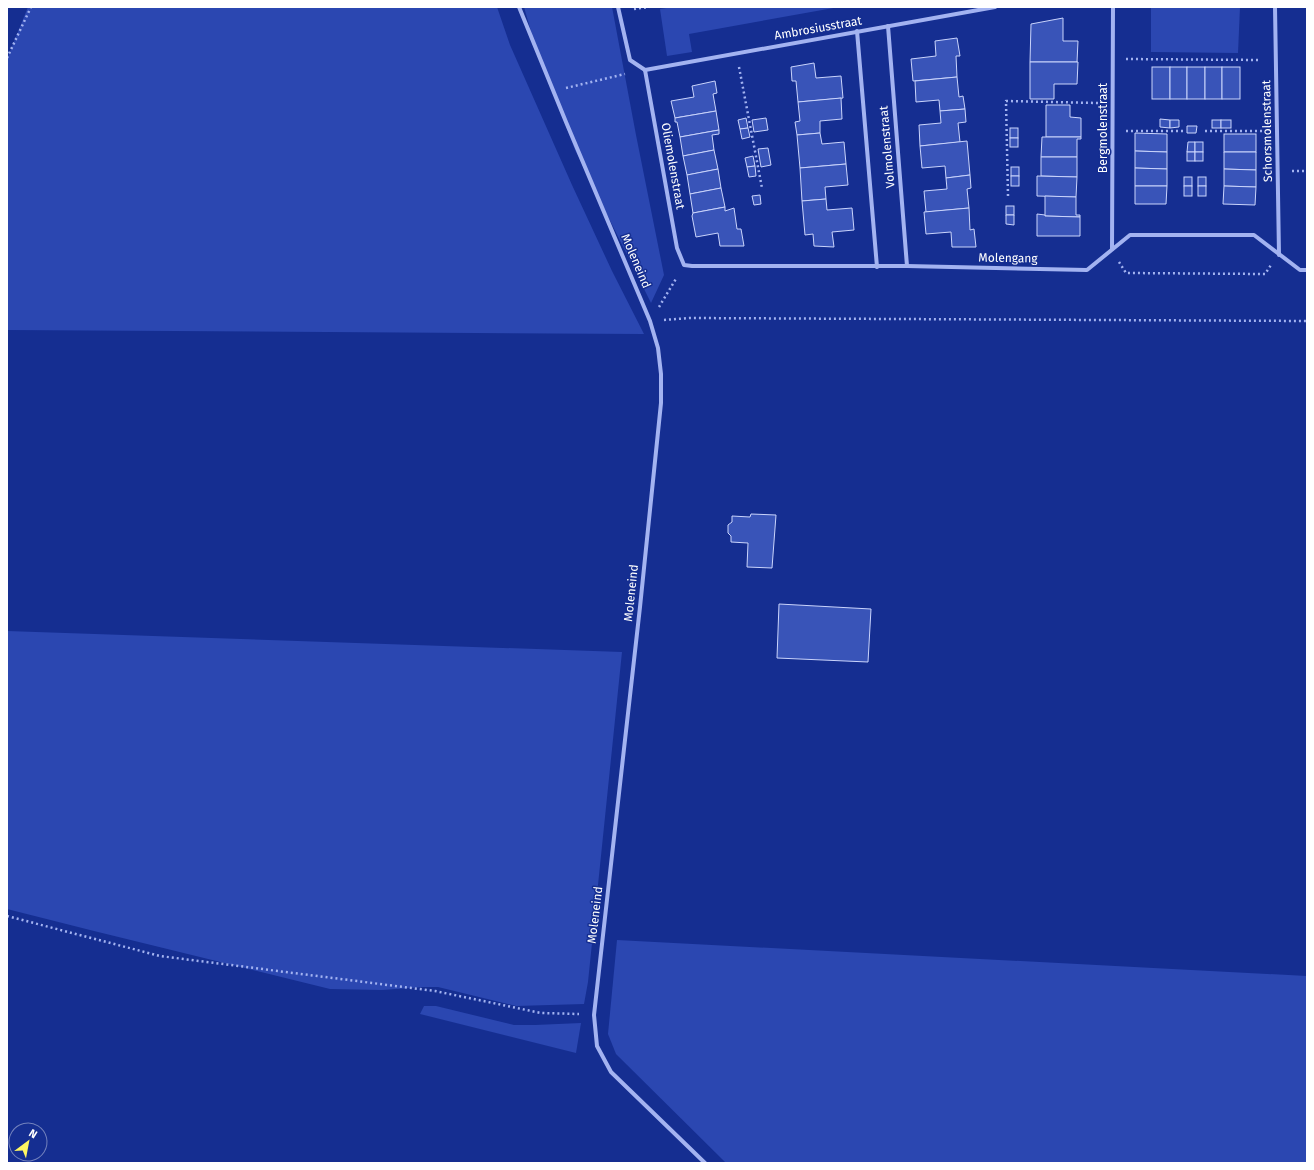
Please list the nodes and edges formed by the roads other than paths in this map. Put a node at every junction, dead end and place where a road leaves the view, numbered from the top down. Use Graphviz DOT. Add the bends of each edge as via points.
graph roads {
  1 [pos="519,7"];
  2 [pos="618,7"];
  3 [pos="994,7"];
  4 [pos="1113,7"];
  5 [pos="1275,7"];
  6 [pos="888,26"];
  7 [pos="857,31"];
  8 [pos="645,70"];
  9 [pos="1112,249"];
  10 [pos="1279,255"];
  11 [pos="684,265"];
  12 [pos="907,266"];
  13 [pos="877,267"];
  14 [pos="1307,270"];
  15 [pos="706,1163"];
  1 -- 15 [label="street, Moleneind" via="650,321 658,348 661,374 661,403 640,607 594,1015 597,1046 611,1072"];
  2 -- 8 [label="street" via="630,60"];
  3 -- 6 [label="street, Ambrosiusstraat"];
  4 -- 9 [label="street, Bergmolenstraat"];
  5 -- 10 [label="street, Schorsmolenstraat"];
  6 -- 7 [label="street, Ambrosiusstraat"];
  6 -- 12 [label="street, Volmolenstraat"];
  7 -- 8 [label="street, Ambrosiusstraat"];
  7 -- 13 [label="street, Volmolenstraat"];
  8 -- 11 [label="street, Oliemolenstraat" via="677,248"];
  9 -- 10 [label="street, Molengang" via="1130,235 1254,236"];
  9 -- 12 [label="street, Molengang" via="1087,270"];
  10 -- 14 [label="street, Molengang" via="1300,270"];
  11 -- 13 [label="street, Molengang"];
  12 -- 13 [label="street, Molengang"];
}
